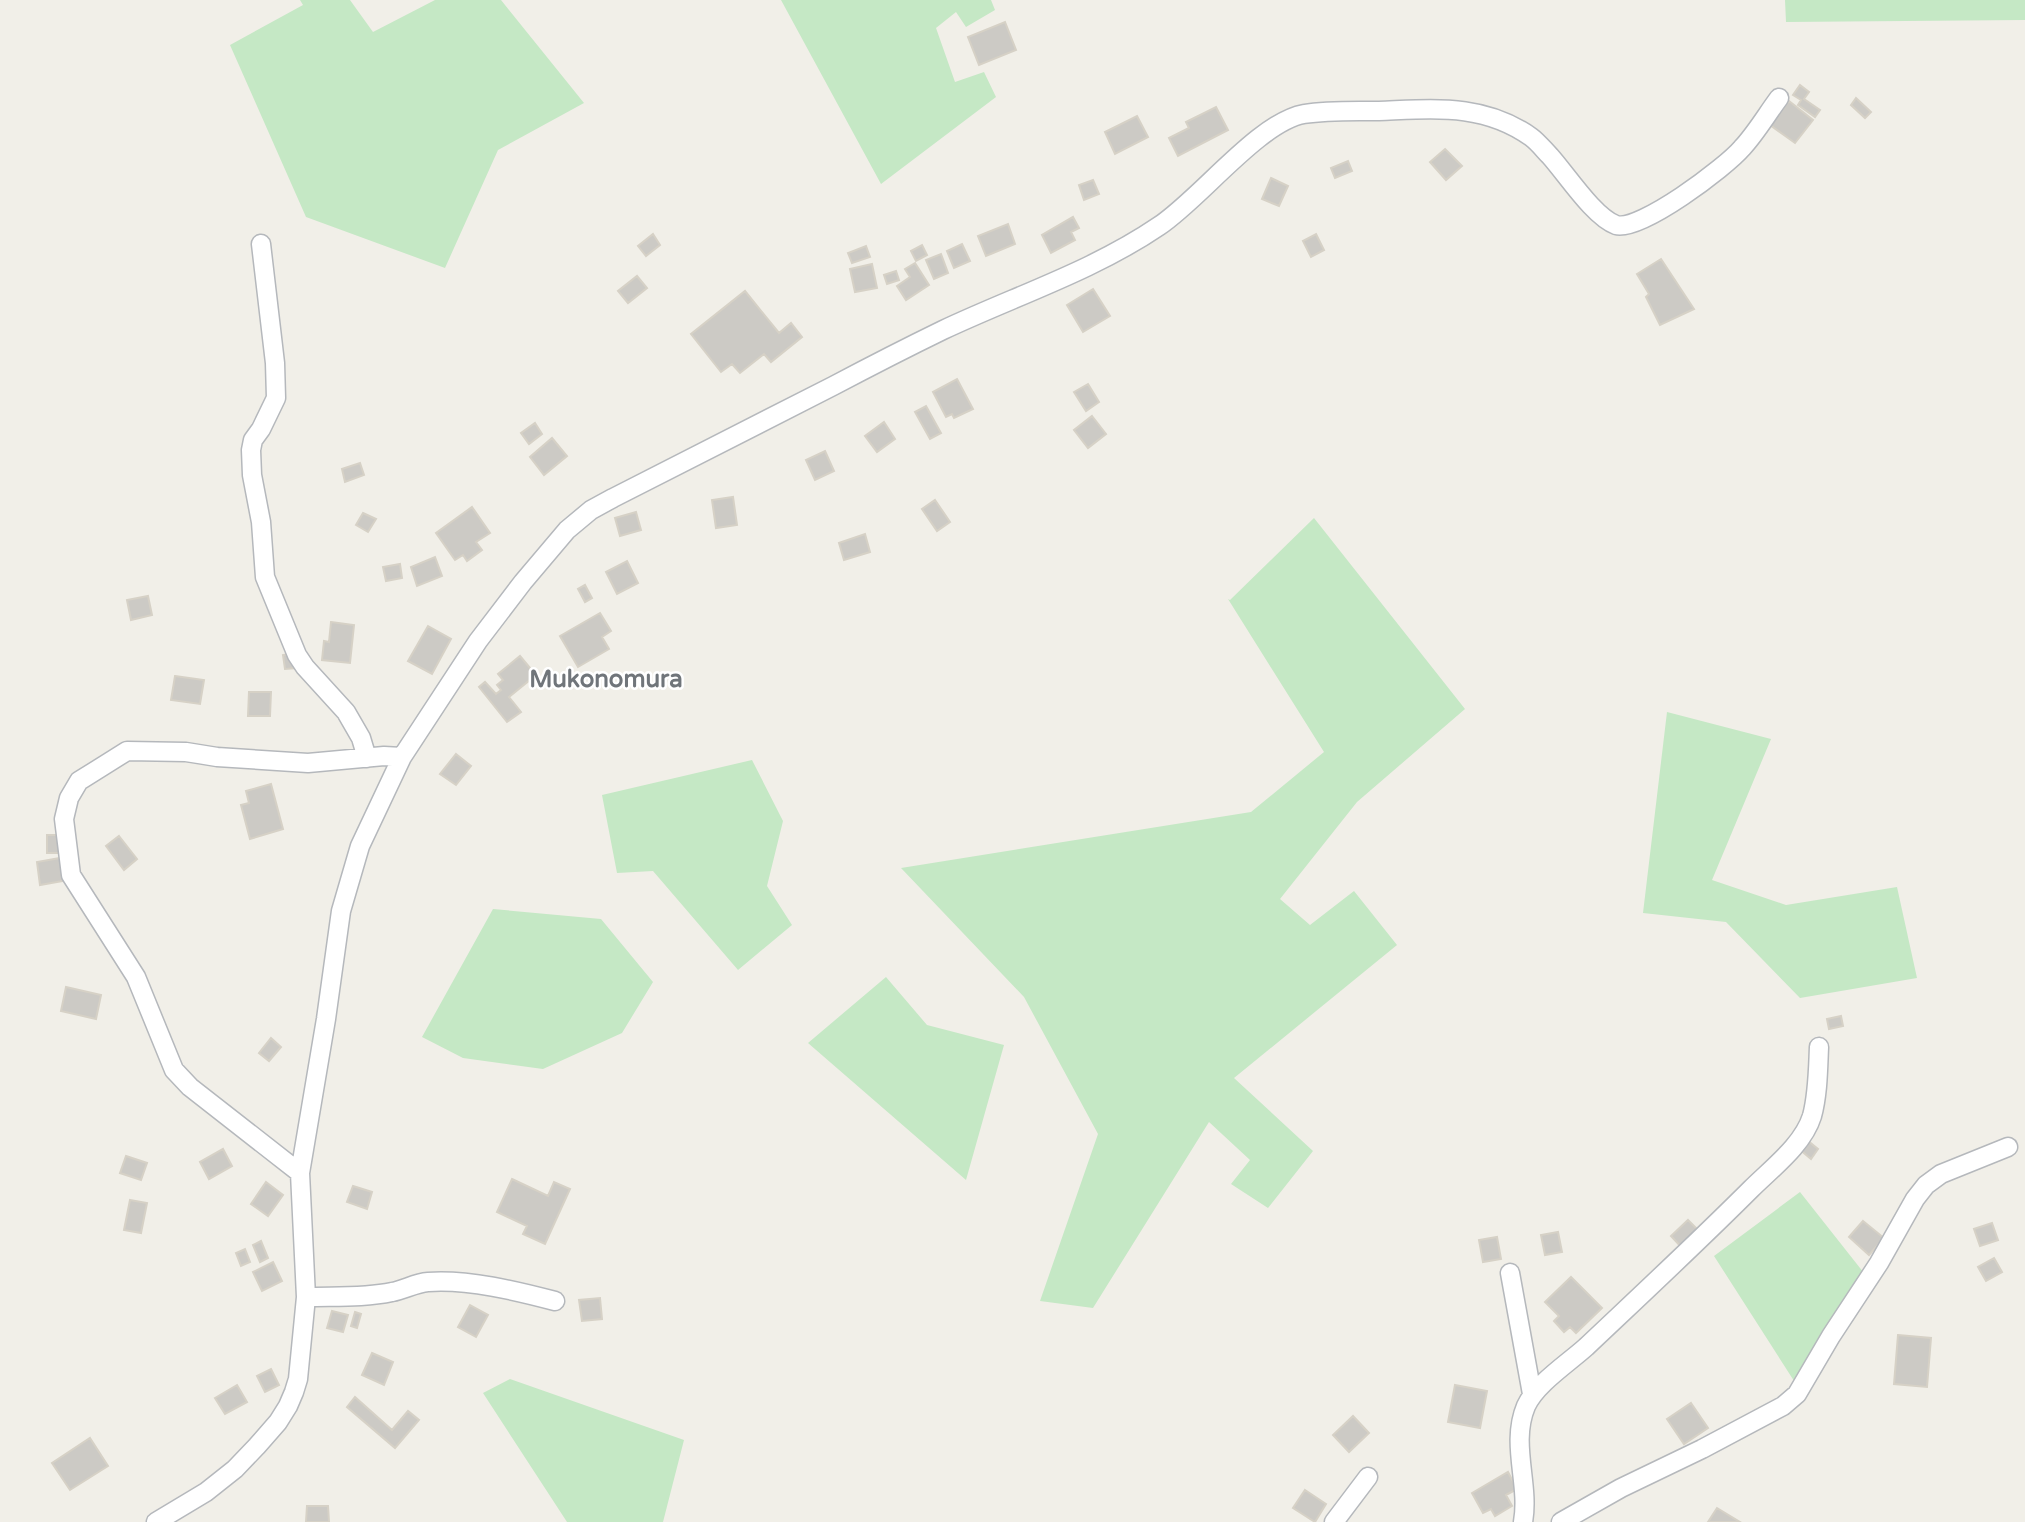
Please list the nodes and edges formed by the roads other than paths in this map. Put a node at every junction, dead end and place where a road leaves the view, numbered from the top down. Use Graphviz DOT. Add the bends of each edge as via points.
graph roads {
  1 [pos="1779,98"];
  2 [pos="261,244"];
  3 [pos="402,757"];
  4 [pos="367,758"];
  5 [pos="1819,1047"];
  6 [pos="2008,1147"];
  7 [pos="300,1173"];
  8 [pos="1510,1273"];
  9 [pos="306,1297"];
  10 [pos="555,1301"];
  11 [pos="1532,1394"];
  12 [pos="1368,1476"];
  13 [pos="156,1522"];
  14 [pos="1334,1522"];
  15 [pos="1523,1522"];
  16 [pos="1561,1522"];
  1 -- 3 [label="street" via="1724,166 1628,226 1598,214 1533,138 1505,122 1448,108 1329,112 1287,119 1177,212 1131,243 942,331 591,510 567,530 501,610"];
  2 -- 4 [label="street" via="276,398 251,450 265,578 297,655 346,712"];
  3 -- 4 [label="street"];
  3 -- 7 [label="street" via="360,846 341,911"];
  4 -- 7 [label="street" via="308,763 127,751 79,781 64,819 71,875 136,977 174,1070"];
  5 -- 11 [label="street" via="1812,1116 1796,1143 1708,1232"];
  6 -- 16 [label="street" via="1941,1174 1926,1185 1797,1394 1783,1406"];
  7 -- 9 [label="street"];
  8 -- 11 [label="street"];
  9 -- 10 [label="street" via="379,1294 426,1282 457,1282"];
  9 -- 13 [label="street" via="298,1379 288,1406 235,1469"];
  11 -- 15 [label="street" via="1520,1428 1527,1504"];
  12 -- 14 [label="street"];
}
